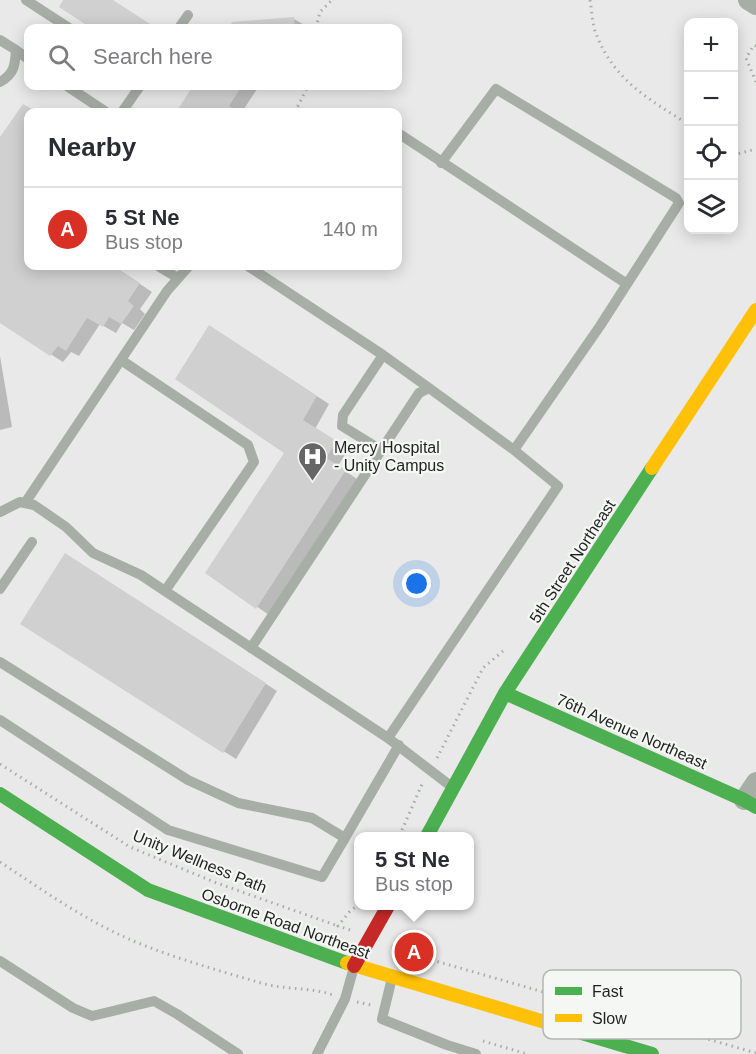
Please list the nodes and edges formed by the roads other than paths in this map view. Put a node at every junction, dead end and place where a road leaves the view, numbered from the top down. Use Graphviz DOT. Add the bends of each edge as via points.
graph roads {
  1 [pos="26,0"];
  2 [pos="748,0"];
  3 [pos="756,5"];
  4 [pos="188,15"];
  5 [pos="63,24"];
  6 [pos="182,24"];
  7 [pos="0,40"];
  8 [pos="16,50"];
  9 [pos="24,56"];
  10 [pos="0,82"];
  11 [pos="73,90"];
  12 [pos="137,90"];
  13 [pos="100,108"];
  14 [pos="125,108"];
  15 [pos="402,136"];
  16 [pos="441,162"];
  17 [pos="165,270"];
  18 [pos="185,270"];
  19 [pos="254,270"];
  20 [pos="178,278"];
  21 [pos="627,284"];
  22 [pos="756,310"];
  23 [pos="383,355"];
  24 [pos="121,360"];
  25 [pos="429,388"];
  26 [pos="381,450"];
  27 [pos="514,450"];
  28 [pos="25,503"];
  29 [pos="0,512"];
  30 [pos="32,542"];
  31 [pos="0,589"];
  32 [pos="165,591"];
  33 [pos="251,648"];
  34 [pos="0,662"];
  35 [pos="505,693"];
  36 [pos="0,720"];
  37 [pos="388,738"];
  38 [pos="399,746"];
  39 [pos="756,782"];
  40 [pos="454,789"];
  41 [pos="0,794"];
  42 [pos="750,803"];
  43 [pos="430,832"];
  44 [pos="345,838"];
  45 [pos="386,910"];
  46 [pos="0,961"];
  47 [pos="354,966"];
  48 [pos="393,977"];
  49 [pos="543,1022"];
  50 [pos="602,1039"];
  51 [pos="238,1054"];
  52 [pos="317,1054"];
  53 [pos="476,1054"];
  54 [pos="652,1054"];
  1 -- 5 [label="lane"];
  2 -- 3 [label="street"];
  4 -- 6 [label="lane"];
  7 -- 8 [label="lane"];
  8 -- 9 [label="lane"];
  8 -- 10 [label="lane" via="9,77"];
  11 -- 13 [label="lane"];
  12 -- 14 [label="lane"];
  15 -- 16 [label="lane"];
  16 -- 21 [label="lane"];
  16 -- 21 [label="lane" via="496,89 676,198 679,203"];
  17 -- 20 [label="lane"];
  18 -- 20 [label="lane"];
  19 -- 23 [label="lane"];
  20 -- 24 [label="lane"];
  21 -- 27 [label="lane"];
  22 -- 35 [label="street, 5th Street Northeast"];
  23 -- 25 [label="lane"];
  23 -- 26 [label="lane" via="343,414 342,426"];
  24 -- 28 [label="lane"];
  24 -- 32 [label="lane" via="248,445 254,462"];
  25 -- 26 [label="lane" via="419,393"];
  25 -- 27 [label="lane"];
  26 -- 33 [label="lane"];
  27 -- 37 [label="lane" via="558,486"];
  28 -- 29 [label="lane"];
  28 -- 32 [label="lane" via="66,527 93,553"];
  30 -- 31 [label="lane"];
  32 -- 33 [label="lane"];
  33 -- 37 [label="lane"];
  34 -- 44 [label="lane" via="188,780 238,803 312,818"];
  35 -- 40 [label="street, 5th Street Northeast"];
  35 -- 42 [label="street, 76th Avenue Northeast"];
  36 -- 44 [label="lane" via="168,830 322,877"];
  37 -- 38 [label="lane"];
  38 -- 40 [label="lane"];
  38 -- 44 [label="lane"];
  39 -- 42 [label="street"];
  40 -- 43 [label="street, 5th Street Northeast"];
  41 -- 47 [label="street, Osborne Road Northeast" via="148,890"];
  45 -- 47 [label="street"];
  46 -- 51 [label="lane" via="92,1017 154,1001"];
  47 -- 48 [label="street, Osborne Road Northeast"];
  47 -- 52 [label="lane" via="345,999"];
  48 -- 49 [label="street, Osborne Road Northeast"];
  48 -- 53 [label="lane" via="382,1019"];
  50 -- 54 [label="street, Osborne Road Northeast"];
}
